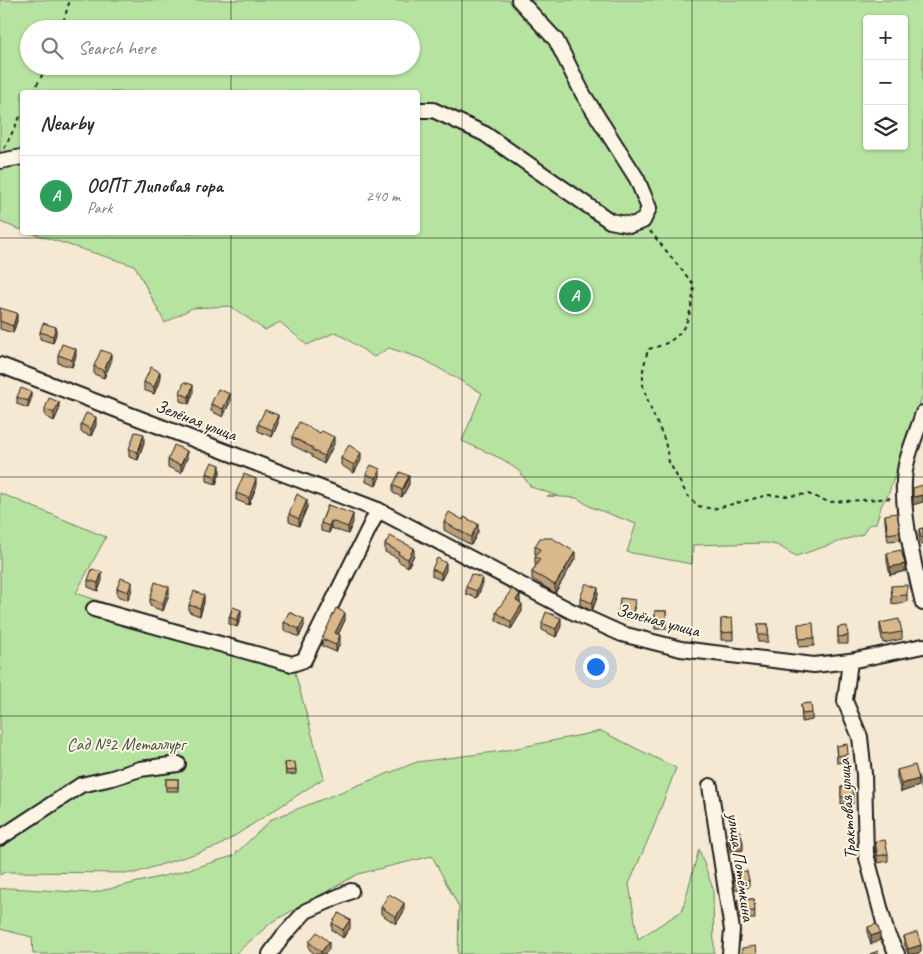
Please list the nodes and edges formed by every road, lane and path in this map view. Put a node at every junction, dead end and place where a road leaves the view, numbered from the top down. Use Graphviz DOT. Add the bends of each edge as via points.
graph roads {
  1 [pos="70,0"];
  2 [pos="519,0"];
  3 [pos="64,20"];
  4 [pos="42,75"];
  5 [pos="35,90"];
  6 [pos="420,110"];
  7 [pos="20,117"];
  8 [pos="0,156"];
  9 [pos="20,157"];
  10 [pos="0,161"];
  11 [pos="643,221"];
  12 [pos="0,365"];
  13 [pos="923,413"];
  14 [pos="904,498"];
  15 [pos="378,510"];
  16 [pos="923,603"];
  17 [pos="94,609"];
  18 [pos="923,646"];
  19 [pos="850,660"];
  20 [pos="178,764"];
  21 [pos="710,786"];
  22 [pos="0,838"];
  23 [pos="351,891"];
  24 [pos="270,954"];
  25 [pos="730,954"];
  26 [pos="897,954"];
  1 -- 3 [label="path"];
  2 -- 11 [label="street" via="556,40 584,94 638,179 649,208"];
  4 -- 5 [label="path"];
  6 -- 11 [label="street" via="432,110 485,134 610,221 631,225"];
  7 -- 8 [label="path"];
  9 -- 10 [label="street"];
  11 -- 14 [label="path" via="694,285 692,309 684,324 675,339 648,349 643,370 643,386 665,441 669,462 687,495 698,506 713,510 768,495 808,494 829,502"];
  12 -- 15 [label="street, Зелёная улица"];
  13 -- 14 [label="street" via="906,466"];
  14 -- 16 [label="street"];
  15 -- 17 [label="street" via="304,660 292,664"];
  15 -- 19 [label="street, Зелёная улица" via="571,611 622,634 681,649 814,665"];
  18 -- 19 [label="street, Зелёная улица"];
  19 -- 26 [label="street, Трактовая улица" via="845,701 860,736 866,854 887,934"];
  20 -- 22 [label="street" via="140,769 81,785"];
  21 -- 25 [label="street, улица Потёмкина" via="732,930"];
  23 -- 24 [label="street" via="306,911"];
}
